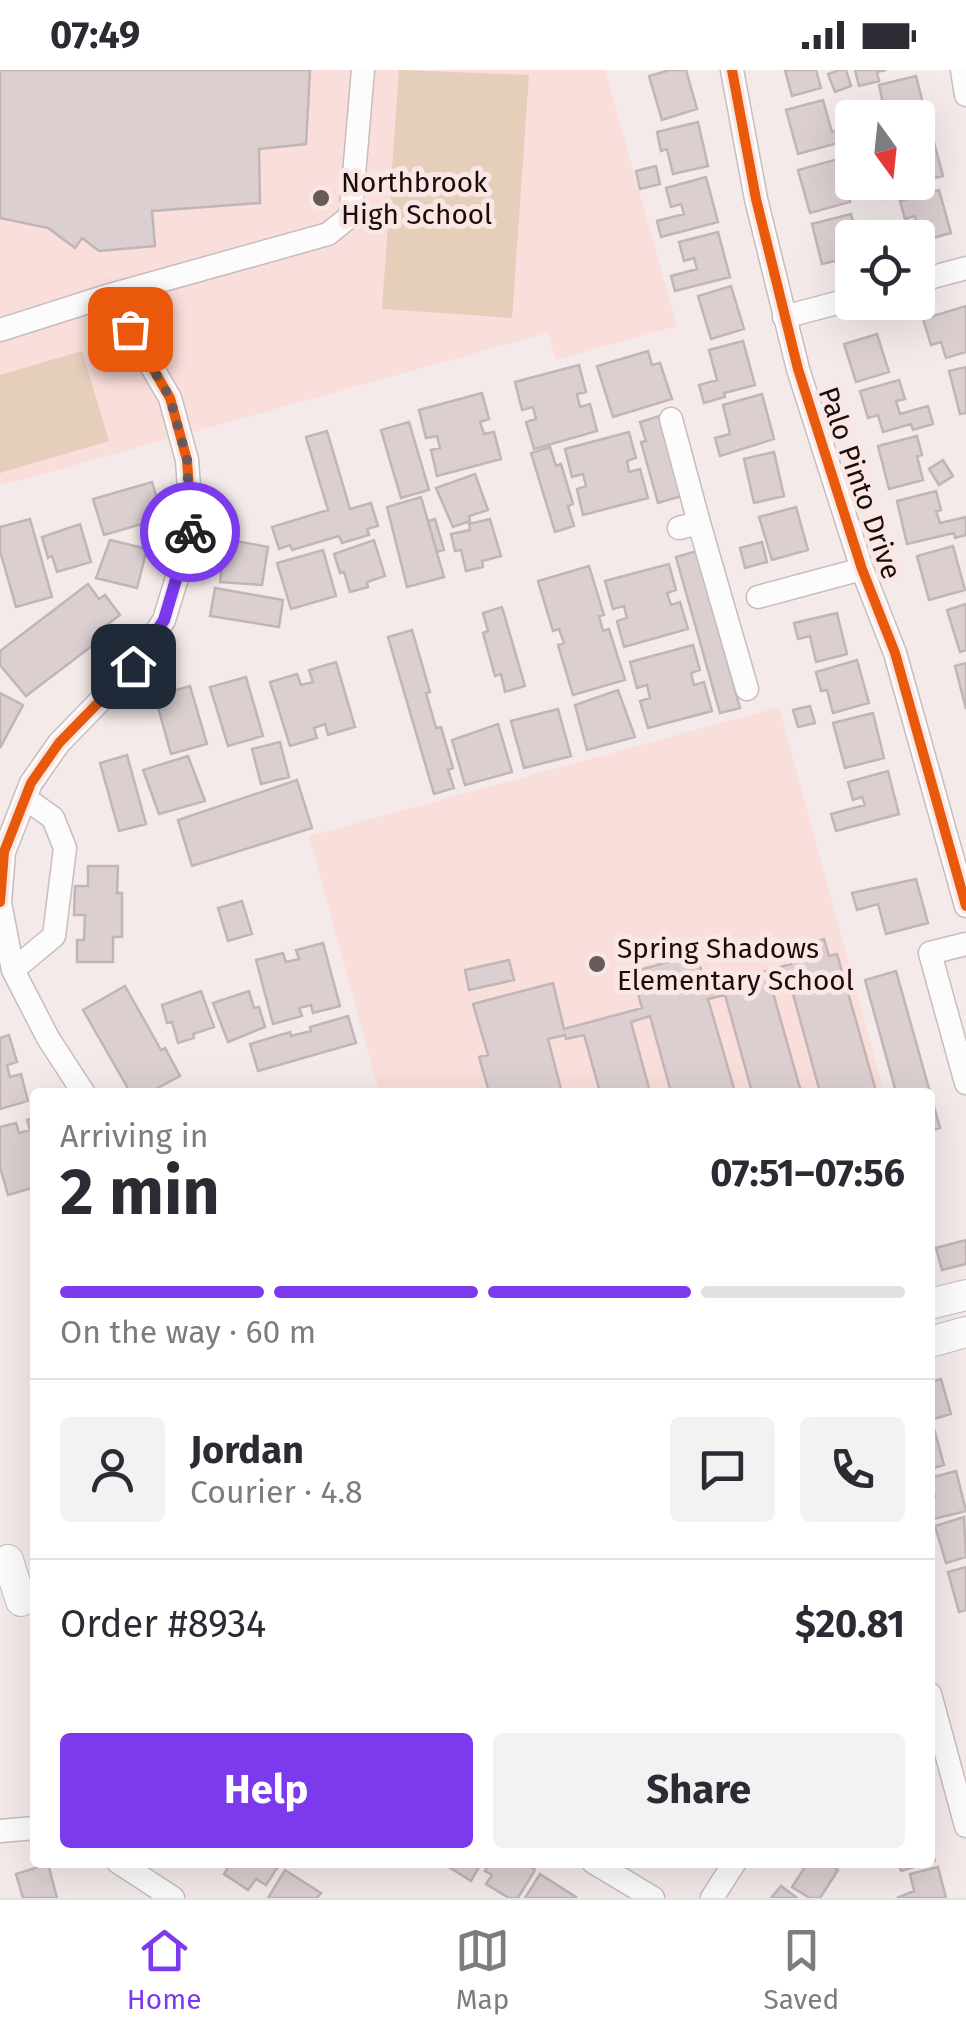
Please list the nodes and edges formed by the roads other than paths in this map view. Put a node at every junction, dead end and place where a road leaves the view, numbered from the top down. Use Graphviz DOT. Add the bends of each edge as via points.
graph roads {
  1 [pos="364,70"];
  2 [pos="732,70"];
  3 [pos="962,70"];
  4 [pos="966,95"];
  5 [pos="966,268"];
  6 [pos="935,276"];
  7 [pos="110,294"];
  8 [pos="835,304"];
  9 [pos="784,317"];
  10 [pos="0,330"];
  11 [pos="671,419"];
  12 [pos="862,569"];
  13 [pos="758,598"];
  14 [pos="747,689"];
  15 [pos="25,798"];
  16 [pos="0,902"];
  17 [pos="966,906"];
  18 [pos="966,944"];
  19 [pos="13,970"];
  20 [pos="966,1083"];
  21 [pos="80,1088"];
  22 [pos="966,1294"];
  23 [pos="935,1303"];
  24 [pos="966,1332"];
  25 [pos="935,1341"];
  26 [pos="14,1558"];
  27 [pos="19,1601"];
  28 [pos="935,1712"];
  29 [pos="966,1826"];
  30 [pos="30,1828"];
  31 [pos="0,1831"];
  32 [pos="127,1868"];
  33 [pos="604,1868"];
  34 [pos="730,1868"];
  35 [pos="173,1898"];
  36 [pos="652,1898"];
  37 [pos="712,1898"];
  1 -- 7 [label="street" via="348,218 328,234"];
  2 -- 9 [label="street, Palo Pinto Drive"];
  3 -- 4 [label="street"];
  5 -- 6 [label="street"];
  7 -- 10 [label="street"];
  7 -- 15 [label="street" via="170,398 187,460 192,529 164,620 133,666 60,742"];
  8 -- 9 [label="street"];
  9 -- 12 [label="street, Palo Pinto Drive"];
  11 -- 14 [label="street" via="689,525"];
  12 -- 13 [label="street"];
  12 -- 17 [label="street, Palo Pinto Drive" via="895,652"];
  15 -- 16 [label="street" via="4,852"];
  15 -- 19 [label="street" via="52,818 65,848 54,936"];
  16 -- 19 [label="street"];
  18 -- 20 [label="street" via="930,952"];
  19 -- 21 [label="street"];
  22 -- 23 [label="main road"];
  24 -- 25 [label="main road"];
  26 -- 27 [label="main road"];
  28 -- 29 [label="street"];
  30 -- 31 [label="street"];
  32 -- 35 [label="street"];
  33 -- 36 [label="street"];
  34 -- 37 [label="street"];
}
